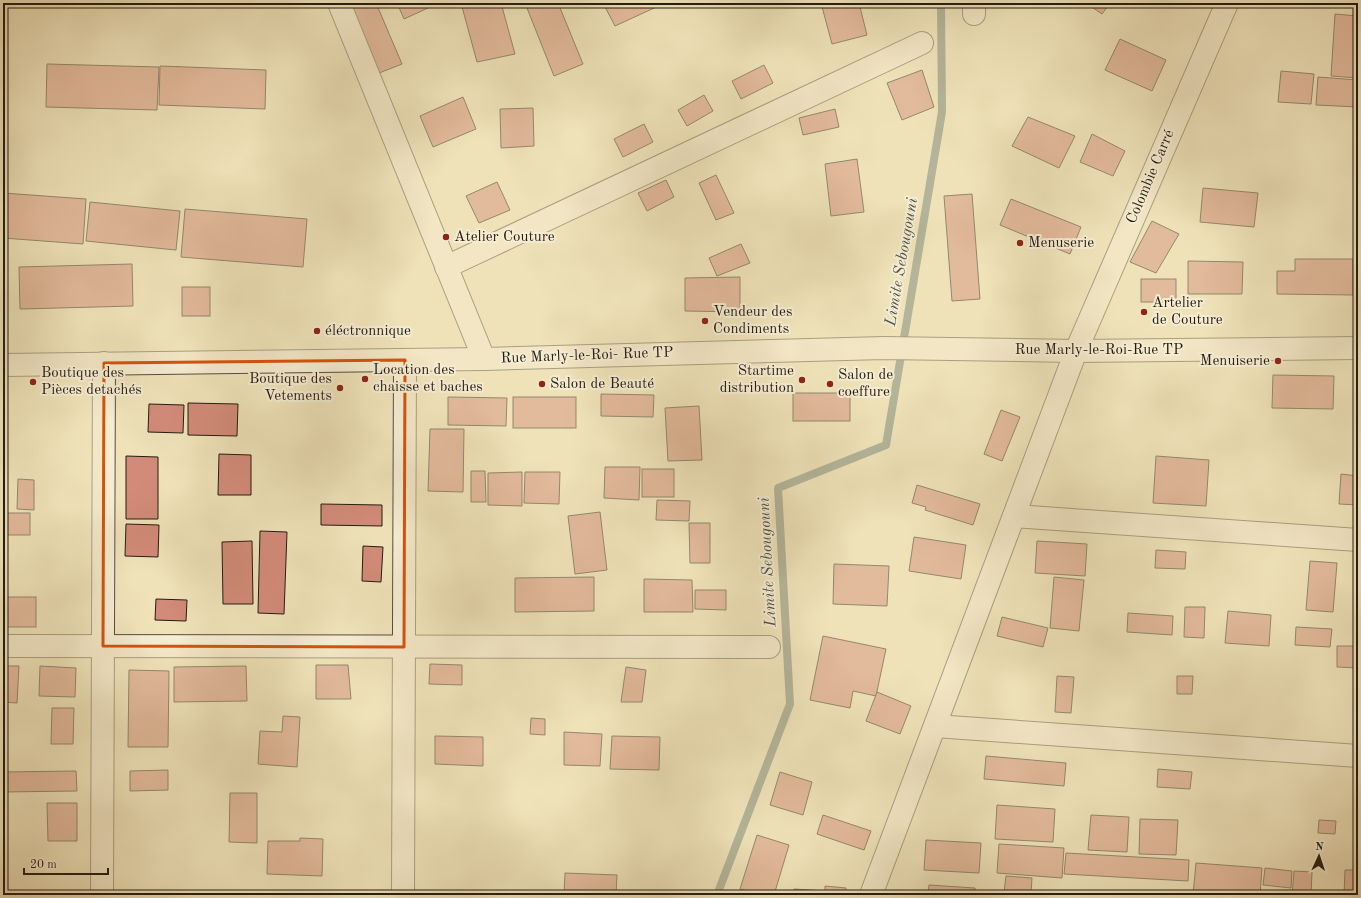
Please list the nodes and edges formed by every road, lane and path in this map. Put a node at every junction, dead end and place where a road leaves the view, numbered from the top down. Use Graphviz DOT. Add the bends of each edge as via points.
graph roads {
  1 [pos="339,3"];
  2 [pos="1227,3"];
  3 [pos="922,43"];
  4 [pos="446,267"];
  5 [pos="884,348"];
  6 [pos="1358,348"];
  7 [pos="1076,352"];
  8 [pos="484,359"];
  9 [pos="405,360"];
  10 [pos="104,363"];
  11 [pos="3,365"];
  12 [pos="1014,516"];
  13 [pos="1358,540"];
  14 [pos="3,646"];
  15 [pos="103,646"];
  16 [pos="404,647"];
  17 [pos="769,647"];
  18 [pos="935,726"];
  19 [pos="1358,756"];
  20 [pos="102,895"];
  21 [pos="403,895"];
  22 [pos="871,895"];
  1 -- 4 [label="street"];
  2 -- 7 [label="street, Colombie Carré"];
  3 -- 4 [label="street"];
  4 -- 8 [label="street"];
  5 -- 7 [label="street, Rue Marly-le-Roi-Rue TP"];
  5 -- 8 [label="street, Rue Marly-le-Roi- Rue TP"];
  6 -- 7 [label="street, Rue Marly-le-Roi-Rue TP"];
  7 -- 12 [label="street, Colombie Carré"];
  8 -- 9 [label="street, Rue Marly-le-Roi- Rue TP"];
  9 -- 10 [label="street, Rue Marly-le-Roi- Rue TP"];
  9 -- 16 [label="street"];
  10 -- 11 [label="street, Rue Marly-le-Roi- Rue TP"];
  10 -- 15 [label="street"];
  12 -- 13 [label="street"];
  12 -- 18 [label="street, Colombie Carré"];
  14 -- 15 [label="street"];
  15 -- 16 [label="street"];
  15 -- 20 [label="street"];
  16 -- 17 [label="street"];
  16 -- 21 [label="street"];
  18 -- 19 [label="street"];
  18 -- 22 [label="street, Colombie Carré"];
}
